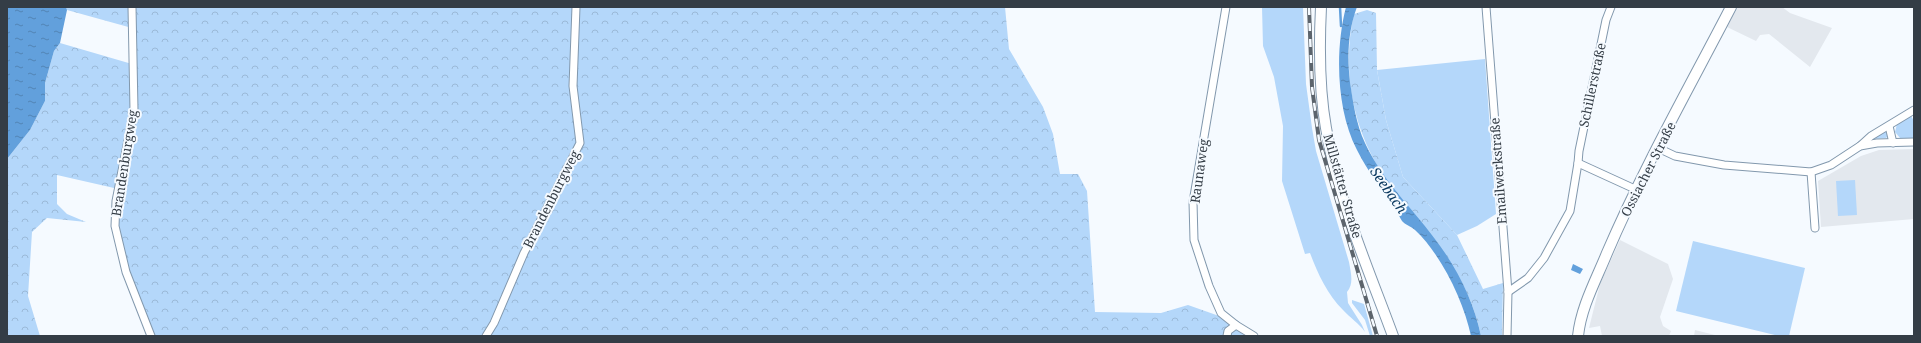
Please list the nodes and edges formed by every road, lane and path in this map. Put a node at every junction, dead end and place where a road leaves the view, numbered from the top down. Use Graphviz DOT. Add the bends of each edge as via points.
graph roads {
  1 [pos="132,7"];
  2 [pos="576,7"];
  3 [pos="1226,7"];
  4 [pos="1321,7"];
  5 [pos="1486,7"];
  6 [pos="1611,7"];
  7 [pos="1732,7"];
  8 [pos="1914,110"];
  9 [pos="1889,126"];
  10 [pos="1914,142"];
  11 [pos="1893,143"];
  12 [pos="1860,146"];
  13 [pos="1658,148"];
  14 [pos="1578,163"];
  15 [pos="1811,172"];
  16 [pos="1637,190"];
  17 [pos="1815,228"];
  18 [pos="1508,292"];
  19 [pos="1236,326"];
  20 [pos="151,336"];
  21 [pos="486,336"];
  22 [pos="1227,336"];
  23 [pos="1254,336"];
  24 [pos="1393,336"];
  25 [pos="1507,336"];
  26 [pos="1578,336"];
  1 -- 20 [label="street, Brandenburgweg" via="134,110 116,201 115,226 126,272"];
  2 -- 21 [label="street, Brandenburgweg" via="573,86 580,143 524,253"];
  3 -- 19 [label="street, Raunaweg" via="1193,202 1194,240 1208,286 1222,313"];
  4 -- 24 [label="main road, Millstätter Straße" via="1322,95 1331,154 1350,219"];
  5 -- 18 [label="street, Emailwerkstraße"];
  6 -- 14 [label="street, Schillerstraße" via="1578,151"];
  7 -- 13 [label="main road, Ossiacher Straße"];
  8 -- 9 [label="street"];
  9 -- 11 [label="street"];
  9 -- 12 [label="street"];
  10 -- 11 [label="street"];
  11 -- 12 [label="street"];
  12 -- 15 [label="street" via="1831,164"];
  13 -- 15 [label="street" via="1675,156 1724,165"];
  13 -- 16 [label="main road, Ossiacher Straße"];
  14 -- 16 [label="street"];
  14 -- 18 [label="street, Schillerstraße" via="1570,211 1544,258 1528,278"];
  15 -- 17 [label="street"];
  16 -- 26 [label="main road, Ossiacher Straße" via="1583,311"];
  18 -- 25 [label="street, Emailwerkstraße"];
  19 -- 22 [label="street" via="1228,330"];
  19 -- 23 [label="street, Raunaweg"];
}
